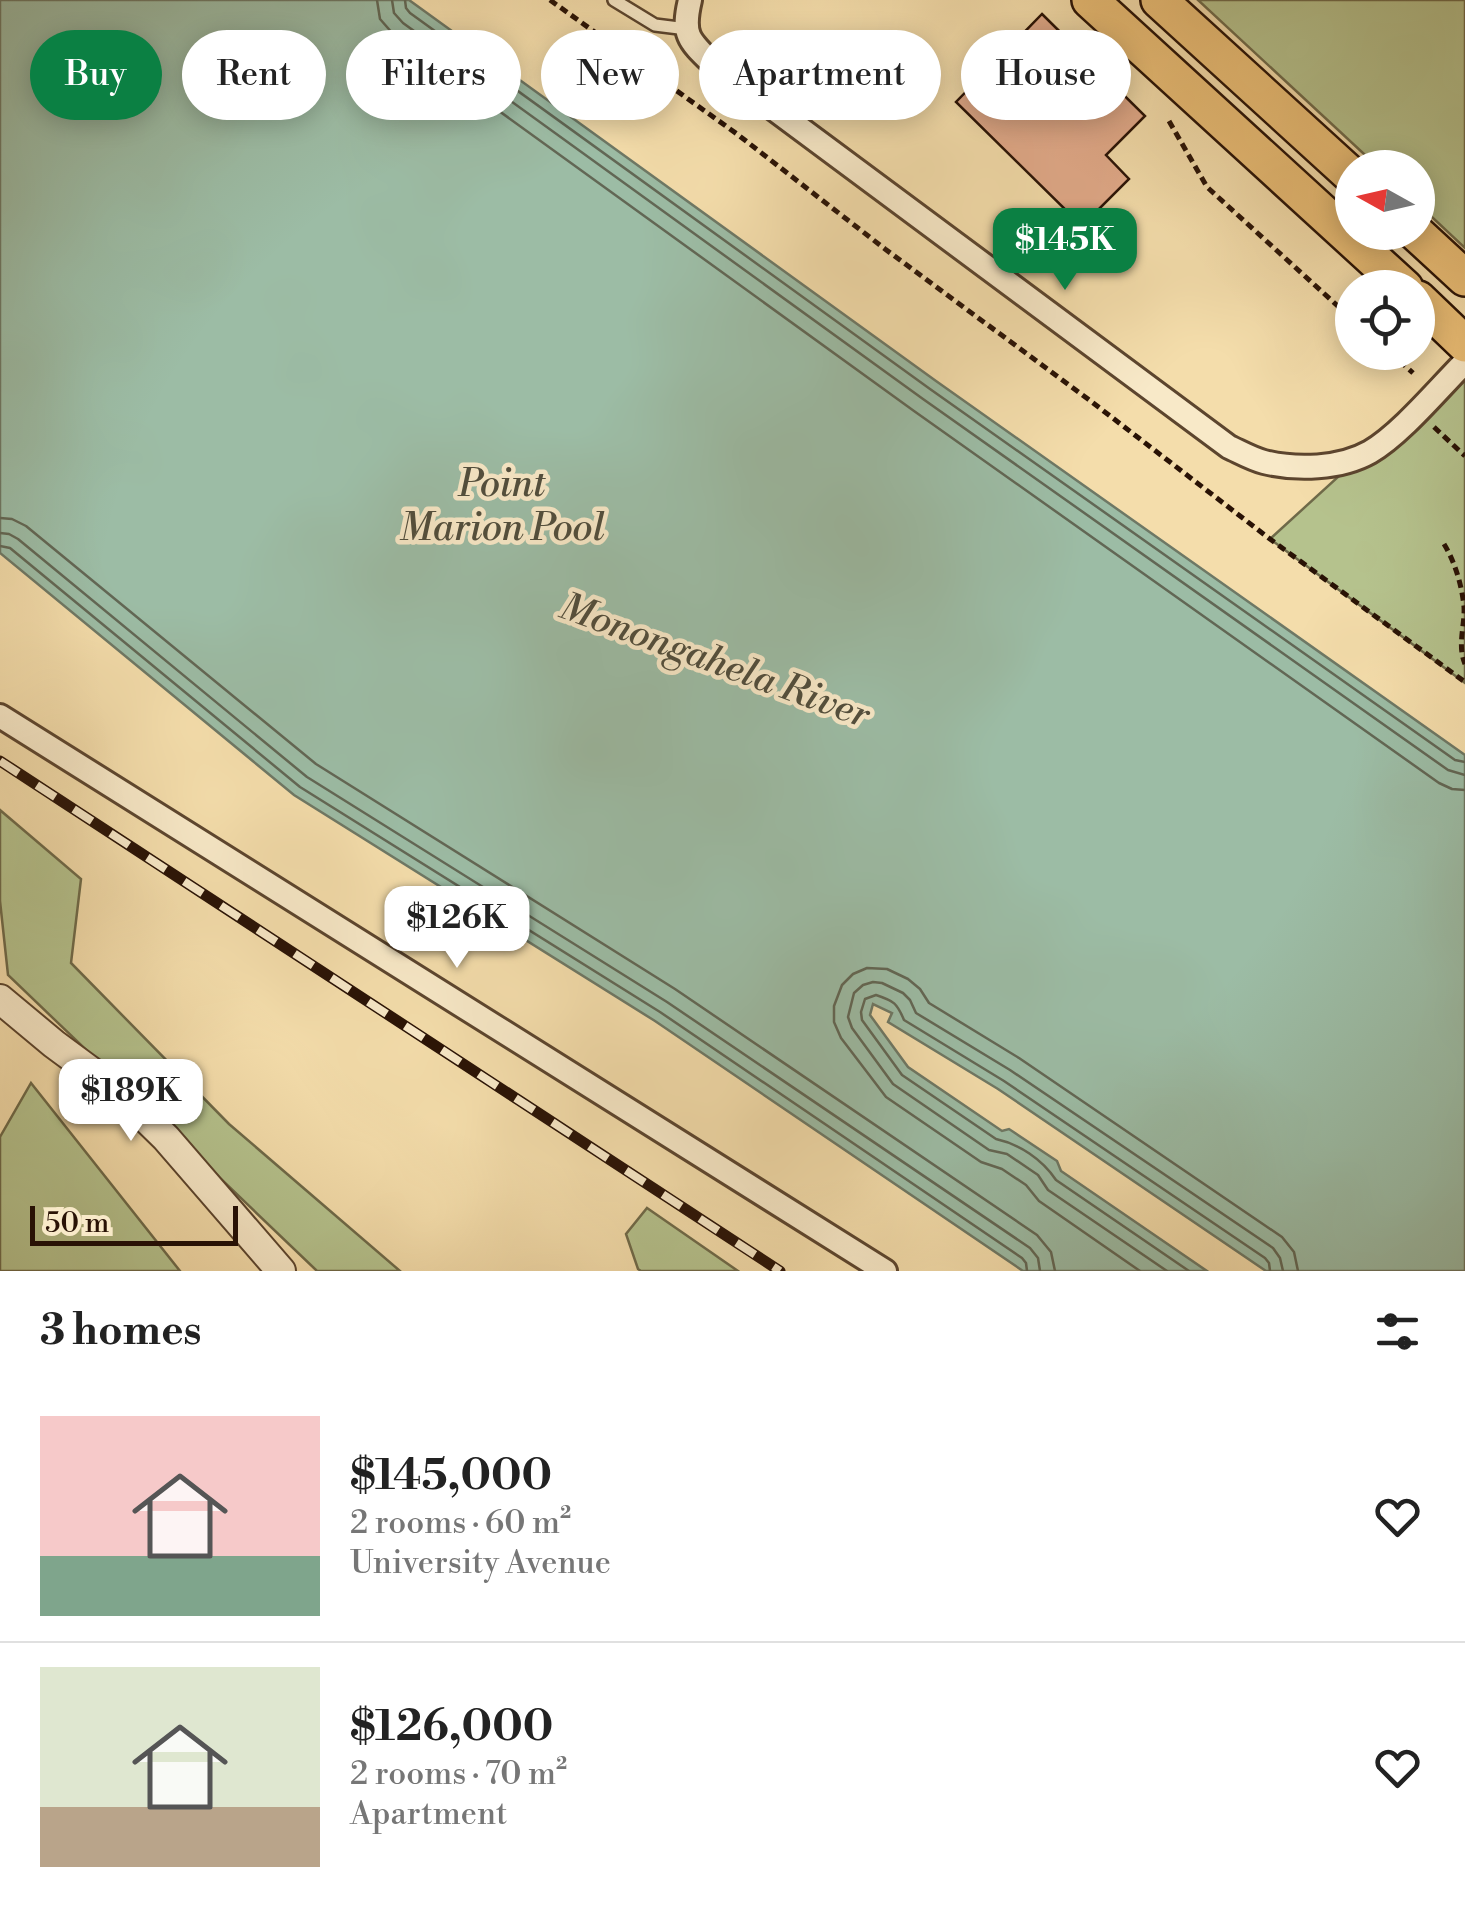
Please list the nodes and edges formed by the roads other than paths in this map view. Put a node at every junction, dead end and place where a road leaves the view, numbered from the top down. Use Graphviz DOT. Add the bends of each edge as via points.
graph roads {
  1 [pos="614,0"];
  2 [pos="690,0"];
  3 [pos="1090,0"];
  4 [pos="1159,0"];
  5 [pos="687,29"];
  6 [pos="1335,160"];
  7 [pos="1435,250"];
  8 [pos="1386,270"];
  9 [pos="1465,278"];
  10 [pos="1435,315"];
  11 [pos="1465,344"];
  12 [pos="1465,362"];
  13 [pos="0,716"];
  14 [pos="0,999"];
  15 [pos="281,1271"];
  16 [pos="884,1271"];
  1 -- 5 [label="lane" via="655,25"];
  2 -- 5 [label="street"];
  3 -- 8 [label="main road"];
  4 -- 6 [label="main road"];
  5 -- 12 [label="street" via="689,41 712,63 1228,447 1262,462 1298,468 1369,452"];
  7 -- 9 [label="main road"];
  10 -- 11 [label="main road"];
  13 -- 16 [label="street"];
  14 -- 15 [label="street" via="119,1092"];
}
